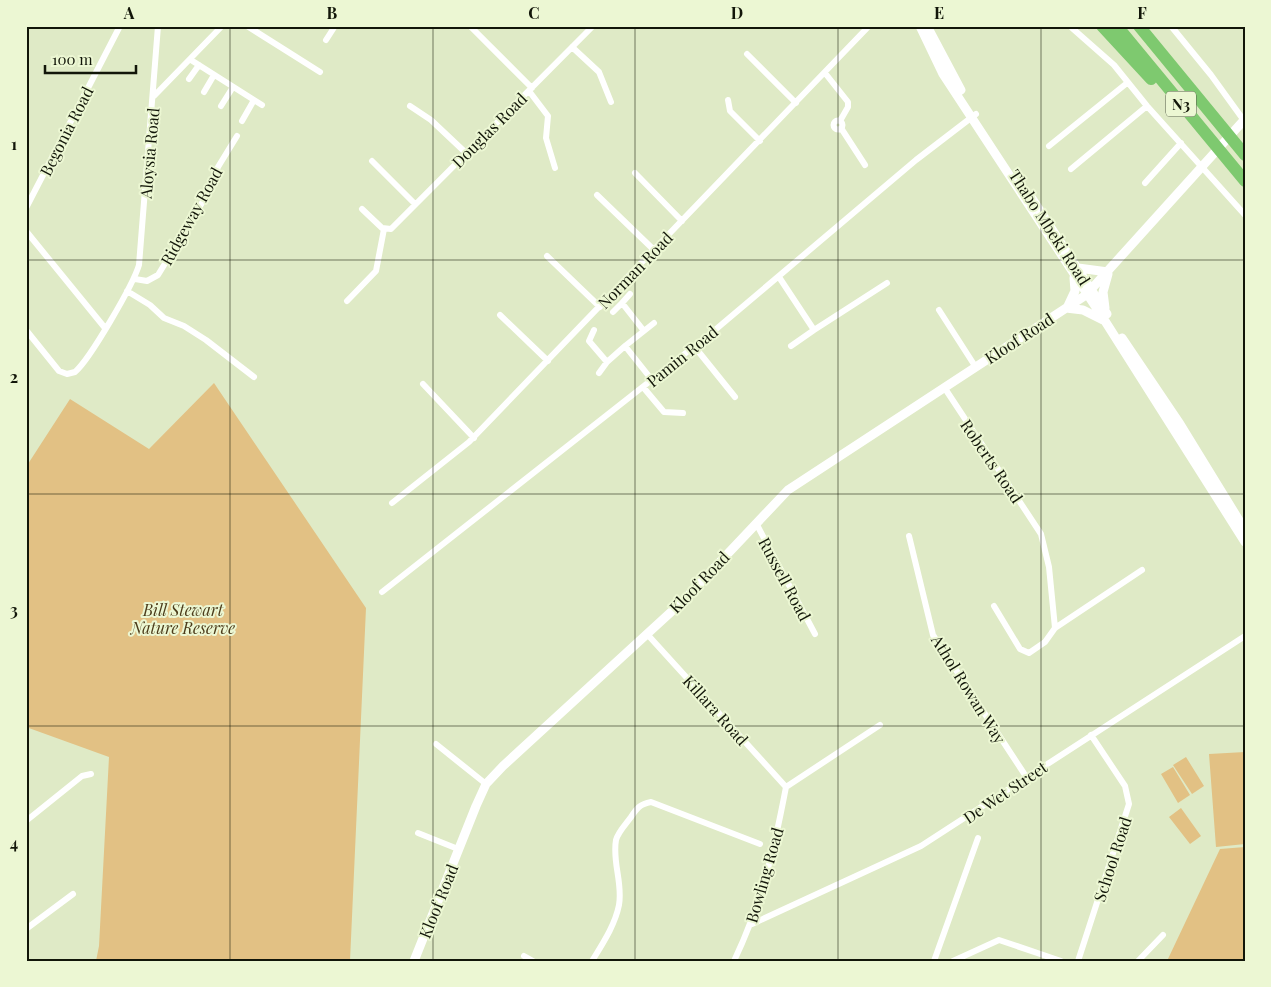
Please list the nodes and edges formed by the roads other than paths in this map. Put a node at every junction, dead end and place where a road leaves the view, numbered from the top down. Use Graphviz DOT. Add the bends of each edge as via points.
graph roads {
  1 [pos="120,26"];
  2 [pos="158,26"];
  3 [pos="222,26"];
  4 [pos="247,26"];
  5 [pos="335,26"];
  6 [pos="470,26"];
  7 [pos="593,26"];
  8 [pos="869,26"];
  9 [pos="920,26"];
  10 [pos="927,26"];
  11 [pos="1102,26"];
  12 [pos="1117,26"];
  13 [pos="1139,26"];
  14 [pos="1171,26"];
  15 [pos="1072,28"];
  16 [pos="326,40"];
  17 [pos="572,47"];
  18 [pos="747,54"];
  19 [pos="191,60"];
  20 [pos="199,65"];
  21 [pos="320,72"];
  22 [pos="825,73"];
  23 [pos="214,75"];
  24 [pos="190,79"];
  25 [pos="1128,83"];
  26 [pos="233,87"];
  27 [pos="530,89"];
  28 [pos="204,92"];
  29 [pos="154,96"];
  30 [pos="254,100"];
  31 [pos="728,100"];
  32 [pos="610,102"];
  33 [pos="796,103"];
  34 [pos="966,104"];
  35 [pos="262,105"];
  36 [pos="222,106"];
  37 [pos="410,106"];
  38 [pos="1147,106"];
  39 [pos="974,116"];
  40 [pos="1244,120"];
  41 [pos="242,121"];
  42 [pos="1203,130"];
  43 [pos="237,136"];
  44 [pos="760,141"];
  45 [pos="1181,143"];
  46 [pos="1049,146"];
  47 [pos="466,153"];
  48 [pos="1245,155"];
  49 [pos="372,161"];
  50 [pos="865,165"];
  51 [pos="1202,167"];
  52 [pos="555,168"];
  53 [pos="1071,169"];
  54 [pos="635,173"];
  55 [pos="1245,181"];
  56 [pos="1145,183"];
  57 [pos="597,195"];
  58 [pos="415,204"];
  59 [pos="26,208"];
  60 [pos="362,209"];
  61 [pos="1245,216"];
  62 [pos="682,221"];
  63 [pos="384,230"];
  64 [pos="26,231"];
  65 [pos="654,250"];
  66 [pos="547,256"];
  67 [pos="1109,271"];
  68 [pos="1076,272"];
  69 [pos="779,277"];
  70 [pos="135,279"];
  71 [pos="887,283"];
  72 [pos="127,291"];
  73 [pos="1089,292"];
  74 [pos="630,294"];
  75 [pos="347,301"];
  76 [pos="622,303"];
  77 [pos="1067,307"];
  78 [pos="600,308"];
  79 [pos="939,310"];
  80 [pos="613,312"];
  81 [pos="500,315"];
  82 [pos="1105,316"];
  83 [pos="654,322"];
  84 [pos="105,328"];
  85 [pos="26,330"];
  86 [pos="594,330"];
  87 [pos="814,330"];
  88 [pos="644,331"];
  89 [pos="624,346"];
  90 [pos="694,346"];
  91 [pos="791,346"];
  92 [pos="548,361"];
  93 [pos="607,362"];
  94 [pos="975,366"];
  95 [pos="599,373"];
  96 [pos="254,377"];
  97 [pos="652,380"];
  98 [pos="423,384"];
  99 [pos="643,387"];
  100 [pos="944,387"];
  101 [pos="735,397"];
  102 [pos="683,413"];
  103 [pos="474,438"];
  104 [pos="1220,497"];
  105 [pos="392,503"];
  106 [pos="756,523"];
  107 [pos="1245,530"];
  108 [pos="909,536"];
  109 [pos="1245,542"];
  110 [pos="1142,570"];
  111 [pos="382,592"];
  112 [pos="994,606"];
  113 [pos="1056,628"];
  114 [pos="647,634"];
  115 [pos="815,634"];
  116 [pos="1245,636"];
  117 [pos="880,725"];
  118 [pos="1091,735"];
  119 [pos="436,744"];
  120 [pos="91,774"];
  121 [pos="1027,778"];
  122 [pos="486,784"];
  123 [pos="786,787"];
  124 [pos="26,821"];
  125 [pos="418,833"];
  126 [pos="978,838"];
  127 [pos="760,844"];
  128 [pos="458,849"];
  129 [pos="73,894"];
  130 [pos="752,924"];
  131 [pos="26,929"];
  132 [pos="1163,935"];
  133 [pos="524,956"];
  134 [pos="414,961"];
  135 [pos="533,961"];
  136 [pos="592,961"];
  137 [pos="734,961"];
  138 [pos="934,961"];
  139 [pos="952,961"];
  140 [pos="1062,961"];
  141 [pos="1078,961"];
  142 [pos="1138,961"];
  1 -- 59 [label="street, Begonia Road"];
  2 -- 29 [label="street, Aloysia Road"];
  3 -- 19 [label="street"];
  4 -- 21 [label="street"];
  5 -- 16 [label="street"];
  6 -- 27 [label="street"];
  7 -- 17 [label="street, Douglas Road"];
  8 -- 22 [label="street, Norman Road"];
  9 -- 34 [label="main road, Thabo Mbeki Road" via="944,74"];
  10 -- 34 [label="main road, Thabo Mbeki Road"];
  11 -- 42 [label="highway"];
  12 -- 42 [label="highway, N3"];
  13 -- 48 [label="highway, N3"];
  14 -- 40 [label="street"];
  15 -- 25 [label="street" via="1114,65"];
  17 -- 27 [label="street, Douglas Road"];
  17 -- 32 [label="street" via="599,72"];
  18 -- 33 [label="street"];
  19 -- 20 [label="street"];
  19 -- 29 [label="street"];
  20 -- 23 [label="street"];
  20 -- 24 [label="street"];
  22 -- 33 [label="street, Norman Road"];
  22 -- 50 [label="street" via="848,102 840,124"];
  23 -- 26 [label="street"];
  23 -- 28 [label="street"];
  25 -- 38 [label="street"];
  25 -- 46 [label="street"];
  26 -- 30 [label="street"];
  26 -- 36 [label="street"];
  27 -- 47 [label="street, Douglas Road"];
  27 -- 52 [label="street" via="548,116 546,138"];
  29 -- 70 [label="street, Aloysia Road" via="139,265"];
  30 -- 35 [label="street"];
  30 -- 41 [label="street"];
  31 -- 44 [label="street" via="730,111"];
  33 -- 44 [label="street, Norman Road"];
  34 -- 39 [label="main road, Thabo Mbeki Road"];
  37 -- 47 [label="street"];
  38 -- 45 [label="street"];
  38 -- 53 [label="street"];
  39 -- 68 [label="main road, Thabo Mbeki Road"];
  39 -- 69 [label="street, Pamin Road" via="897,176"];
  40 -- 51 [label="main road, Kloof Road"];
  42 -- 55 [label="highway, N3"];
  43 -- 70 [label="street, Ridgeway Road" via="218,167 208,193 158,275 146,281"];
  44 -- 62 [label="street, Norman Road"];
  45 -- 51 [label="street"];
  45 -- 56 [label="street"];
  47 -- 58 [label="street, Douglas Road"];
  49 -- 58 [label="street"];
  51 -- 61 [label="street"];
  51 -- 67 [label="main road, Kloof Road"];
  54 -- 62 [label="street"];
  57 -- 65 [label="street"];
  58 -- 63 [label="street, Douglas Road" via="391,229"];
  60 -- 63 [label="street"];
  62 -- 65 [label="street, Norman Road"];
  63 -- 75 [label="street" via="376,271"];
  64 -- 84 [label="street"];
  65 -- 78 [label="street, Norman Road"];
  66 -- 78 [label="street"];
  67 -- 68 [label="main road"];
  67 -- 73 [label="main road, Kloof Road"];
  67 -- 82 [label="main road" via="1103,292"];
  68 -- 73 [label="main road, Thabo Mbeki Road"];
  68 -- 77 [label="main road" via="1075,291"];
  69 -- 87 [label="street"];
  69 -- 90 [label="street, Pamin Road"];
  70 -- 72 [label="street"];
  71 -- 87 [label="street"];
  72 -- 84 [label="street"];
  72 -- 96 [label="street" via="164,318 206,340"];
  73 -- 77 [label="main road, Kloof Road"];
  73 -- 82 [label="main road, Thabo Mbeki Road"];
  74 -- 76 [label="street"];
  76 -- 80 [label="street"];
  76 -- 88 [label="street"];
  77 -- 82 [label="main road"];
  77 -- 94 [label="main road, Kloof Road"];
  78 -- 92 [label="street, Norman Road"];
  79 -- 94 [label="street"];
  81 -- 92 [label="street"];
  82 -- 104 [label="main road, Thabo Mbeki Road"];
  83 -- 88 [label="street"];
  84 -- 85 [label="street" via="78,369 69,374 59,371"];
  86 -- 93 [label="street" via="589,341"];
  87 -- 91 [label="street"];
  88 -- 89 [label="street"];
  89 -- 93 [label="street"];
  89 -- 97 [label="street"];
  90 -- 97 [label="street, Pamin Road"];
  90 -- 101 [label="street"];
  92 -- 103 [label="street, Norman Road"];
  93 -- 95 [label="street"];
  94 -- 100 [label="main road, Kloof Road"];
  97 -- 99 [label="street, Pamin Road"];
  98 -- 103 [label="street"];
  99 -- 102 [label="street" via="664,412"];
  99 -- 111 [label="street, Pamin Road"];
  100 -- 106 [label="main road, Kloof Road" via="801,480"];
  100 -- 113 [label="street, Roberts Road" via="1042,534"];
  103 -- 105 [label="street, Norman Road"];
  104 -- 107 [label="main road"];
  104 -- 109 [label="main road"];
  106 -- 114 [label="main road, Kloof Road" via="683,601"];
  106 -- 115 [label="street, Russell Road"];
  108 -- 121 [label="street, Athol Rowan Way" via="933,635"];
  110 -- 113 [label="street"];
  112 -- 113 [label="street" via="1025,653 1041,646"];
  114 -- 122 [label="main road, Kloof Road"];
  114 -- 123 [label="street, Killara Road"];
  116 -- 118 [label="street, De Wet Street"];
  117 -- 123 [label="street"];
  118 -- 121 [label="street, De Wet Street"];
  118 -- 141 [label="street, School Road" via="1125,786 1129,804"];
  119 -- 122 [label="street"];
  120 -- 124 [label="street" via="82,776"];
  121 -- 130 [label="street, De Wet Street" via="921,846"];
  122 -- 128 [label="main road, Kloof Road"];
  123 -- 130 [label="street, Bowling Road" via="766,880"];
  125 -- 128 [label="street"];
  126 -- 138 [label="street"];
  127 -- 136 [label="street" via="651,802 643,803 617,838 618,911"];
  128 -- 134 [label="main road, Kloof Road"];
  129 -- 131 [label="street"];
  130 -- 137 [label="street, Bowling Road"];
  132 -- 142 [label="street"];
  133 -- 135 [label="street"];
  139 -- 140 [label="street" via="999,940"];
}
